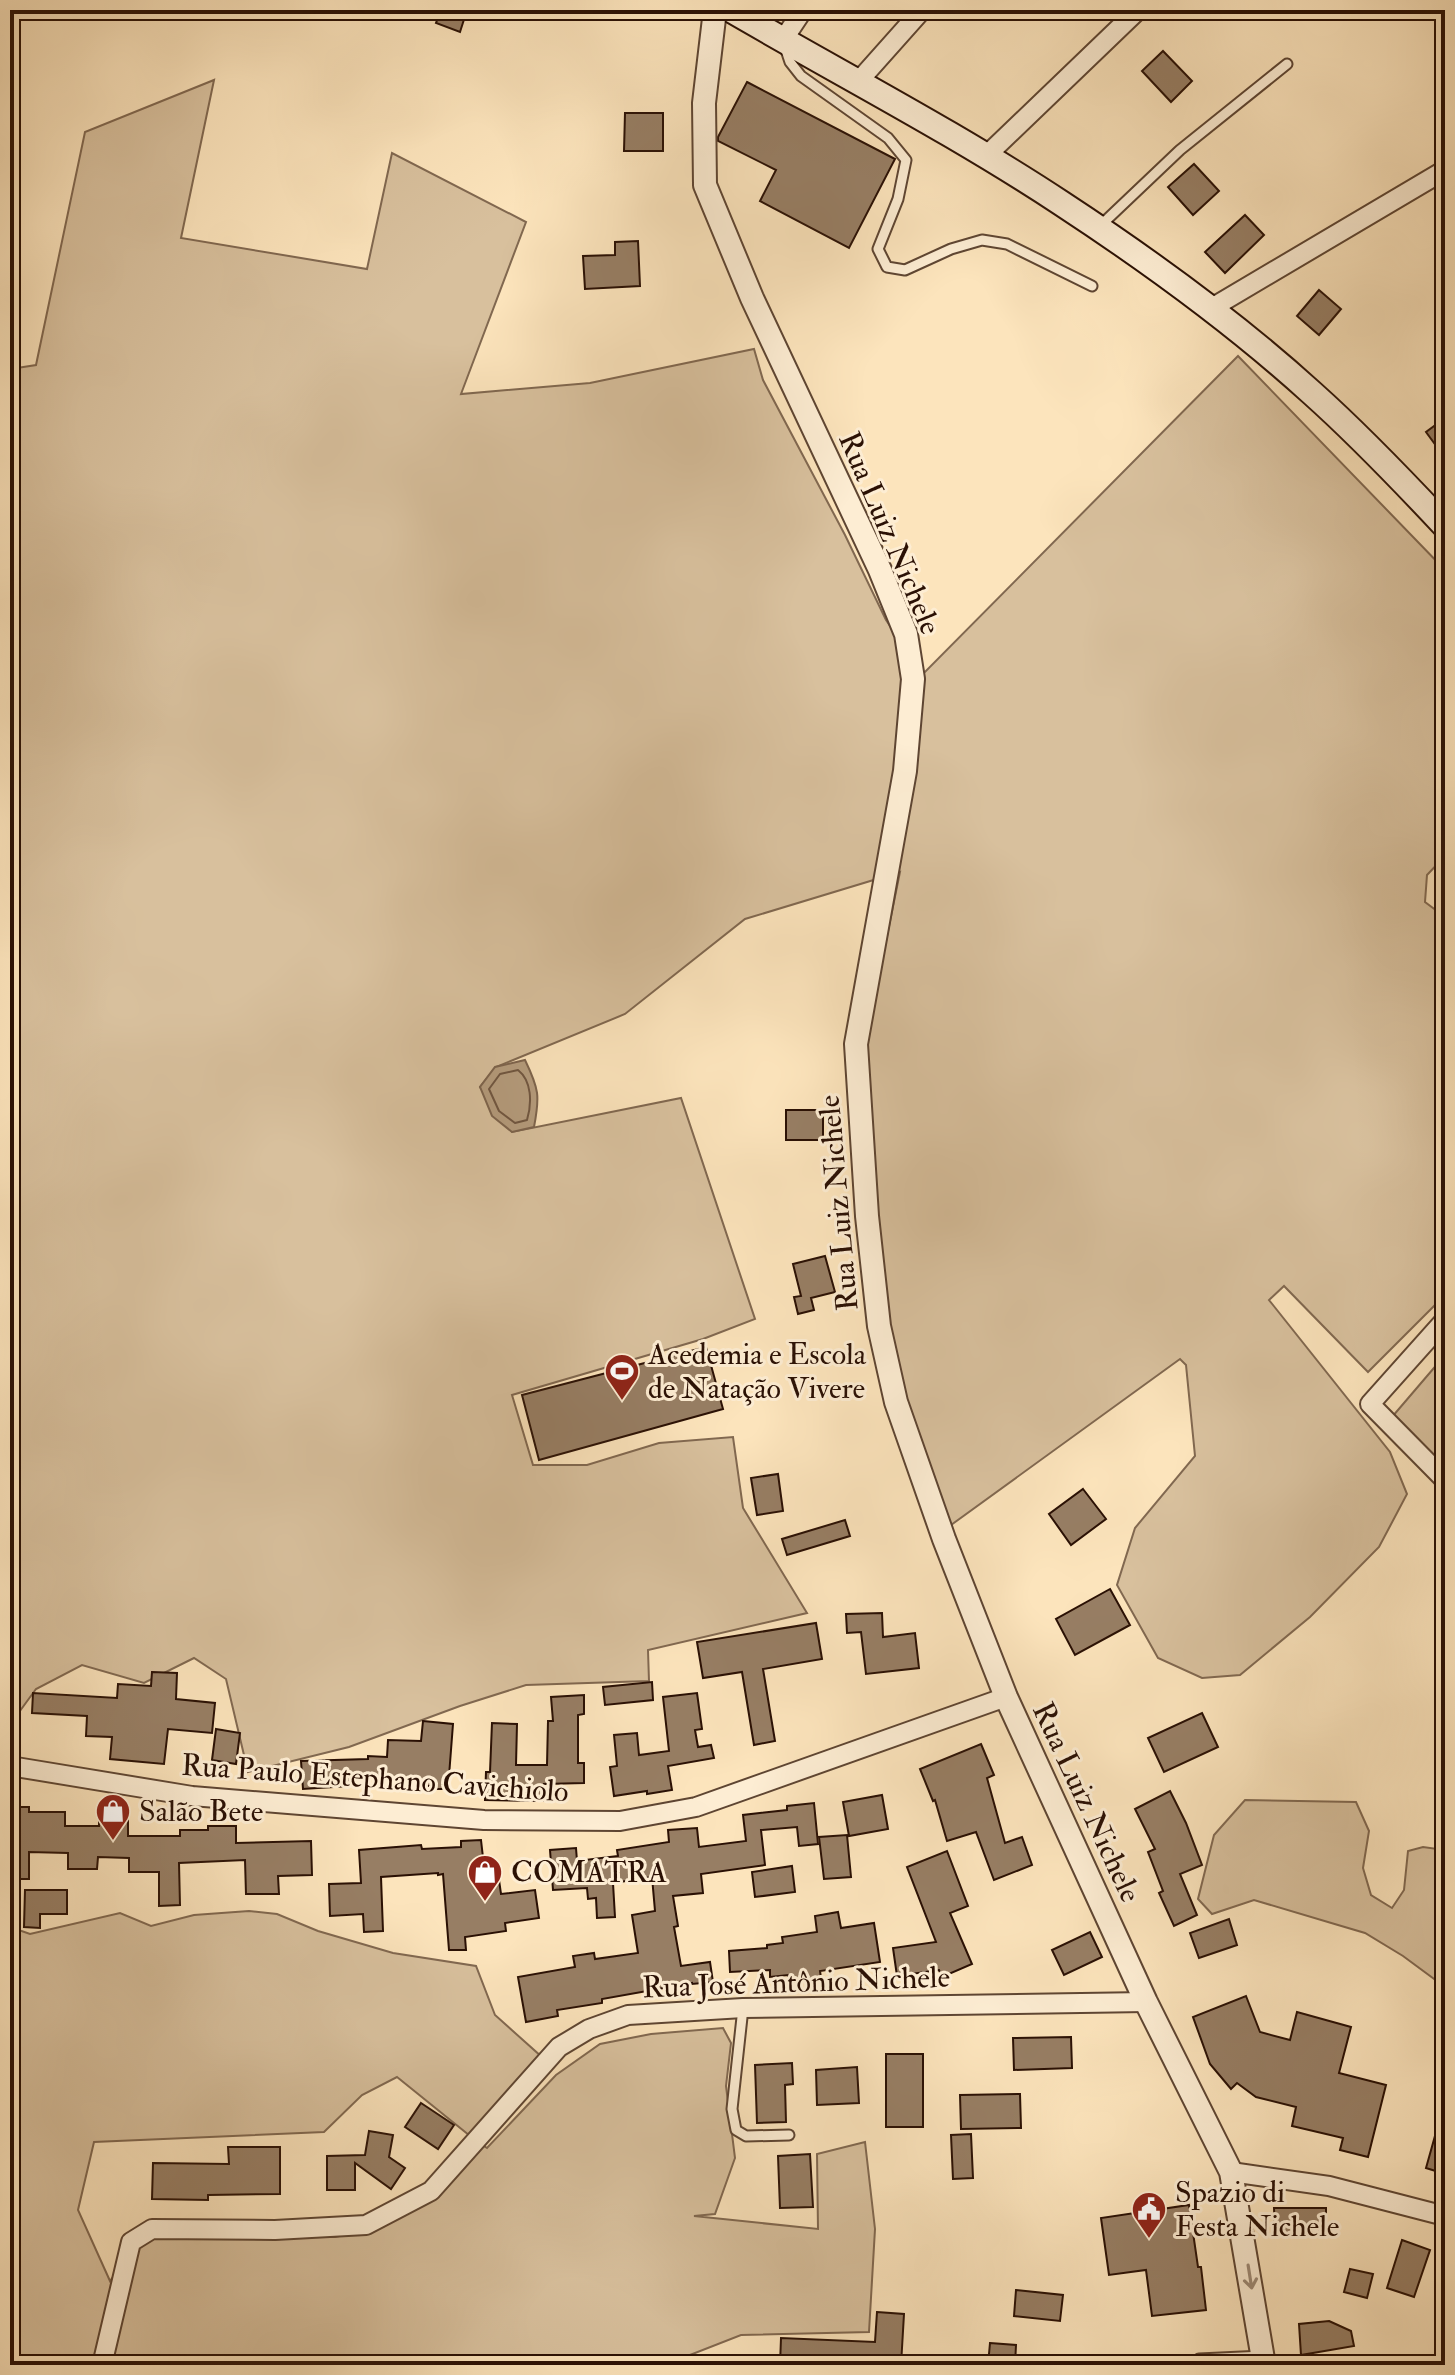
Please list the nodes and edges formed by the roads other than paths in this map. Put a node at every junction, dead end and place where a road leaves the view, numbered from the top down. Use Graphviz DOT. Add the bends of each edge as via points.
graph roads {
  1 [pos="715,10"];
  2 [pos="731,10"];
  3 [pos="803,10"];
  4 [pos="922,10"];
  5 [pos="1138,10"];
  6 [pos="783,40"];
  7 [pos="1287,64"];
  8 [pos="857,83"];
  9 [pos="986,156"];
  10 [pos="1445,170"];
  11 [pos="1098,228"];
  12 [pos="1092,286"];
  13 [pos="1210,309"];
  14 [pos="1445,526"];
  15 [pos="1445,1320"];
  16 [pos="1445,1480"];
  17 [pos="1006,1697"];
  18 [pos="10,1766"];
  19 [pos="1146,2002"];
  20 [pos="743,2008"];
  21 [pos="789,2135"];
  22 [pos="1231,2172"];
  23 [pos="1445,2216"];
  24 [pos="1199,2359"];
  25 [pos="1264,2360"];
  26 [pos="102,2365"];
  1 -- 17 [label="street, Rua Luiz Nichele" via="704,103 705,185 906,634 913,679 905,771 856,1044 867,1216 879,1326 896,1402"];
  2 -- 6 [label="main road"];
  3 -- 6 [label="street"];
  4 -- 8 [label="street"];
  5 -- 9 [label="street"];
  6 -- 8 [label="main road"];
  6 -- 12 [label="lane" via="801,76 888,138 906,160 898,199 878,249 887,267 905,270 982,240 1007,244"];
  7 -- 11 [label="lane" via="1180,150"];
  8 -- 9 [label="main road"];
  9 -- 11 [label="main road"];
  10 -- 13 [label="street"];
  11 -- 13 [label="main road"];
  13 -- 14 [label="main road" via="1310,391"];
  15 -- 16 [label="street" via="1370,1404"];
  17 -- 18 [label="street, Rua Paulo Estephano Cavichiolo" via="696,1807 620,1821 484,1820 192,1796"];
  17 -- 19 [label="street, Rua Luiz Nichele"];
  19 -- 20 [label="street, Rua José Antônio Nichele"];
  19 -- 22 [label="street, Rua Luiz Nichele"];
  20 -- 21 [label="lane" via="732,2109 736,2130 746,2136"];
  20 -- 26 [label="street, Rua José Antônio Nichele" via="628,2015 589,2029 559,2047 431,2191 366,2225 152,2229 131,2242"];
  22 -- 23 [label="street" via="1329,2186"];
  22 -- 25 [label="street, Rua Luiz Nichele, one-way"];
  24 -- 25 [label="lane"];
}
